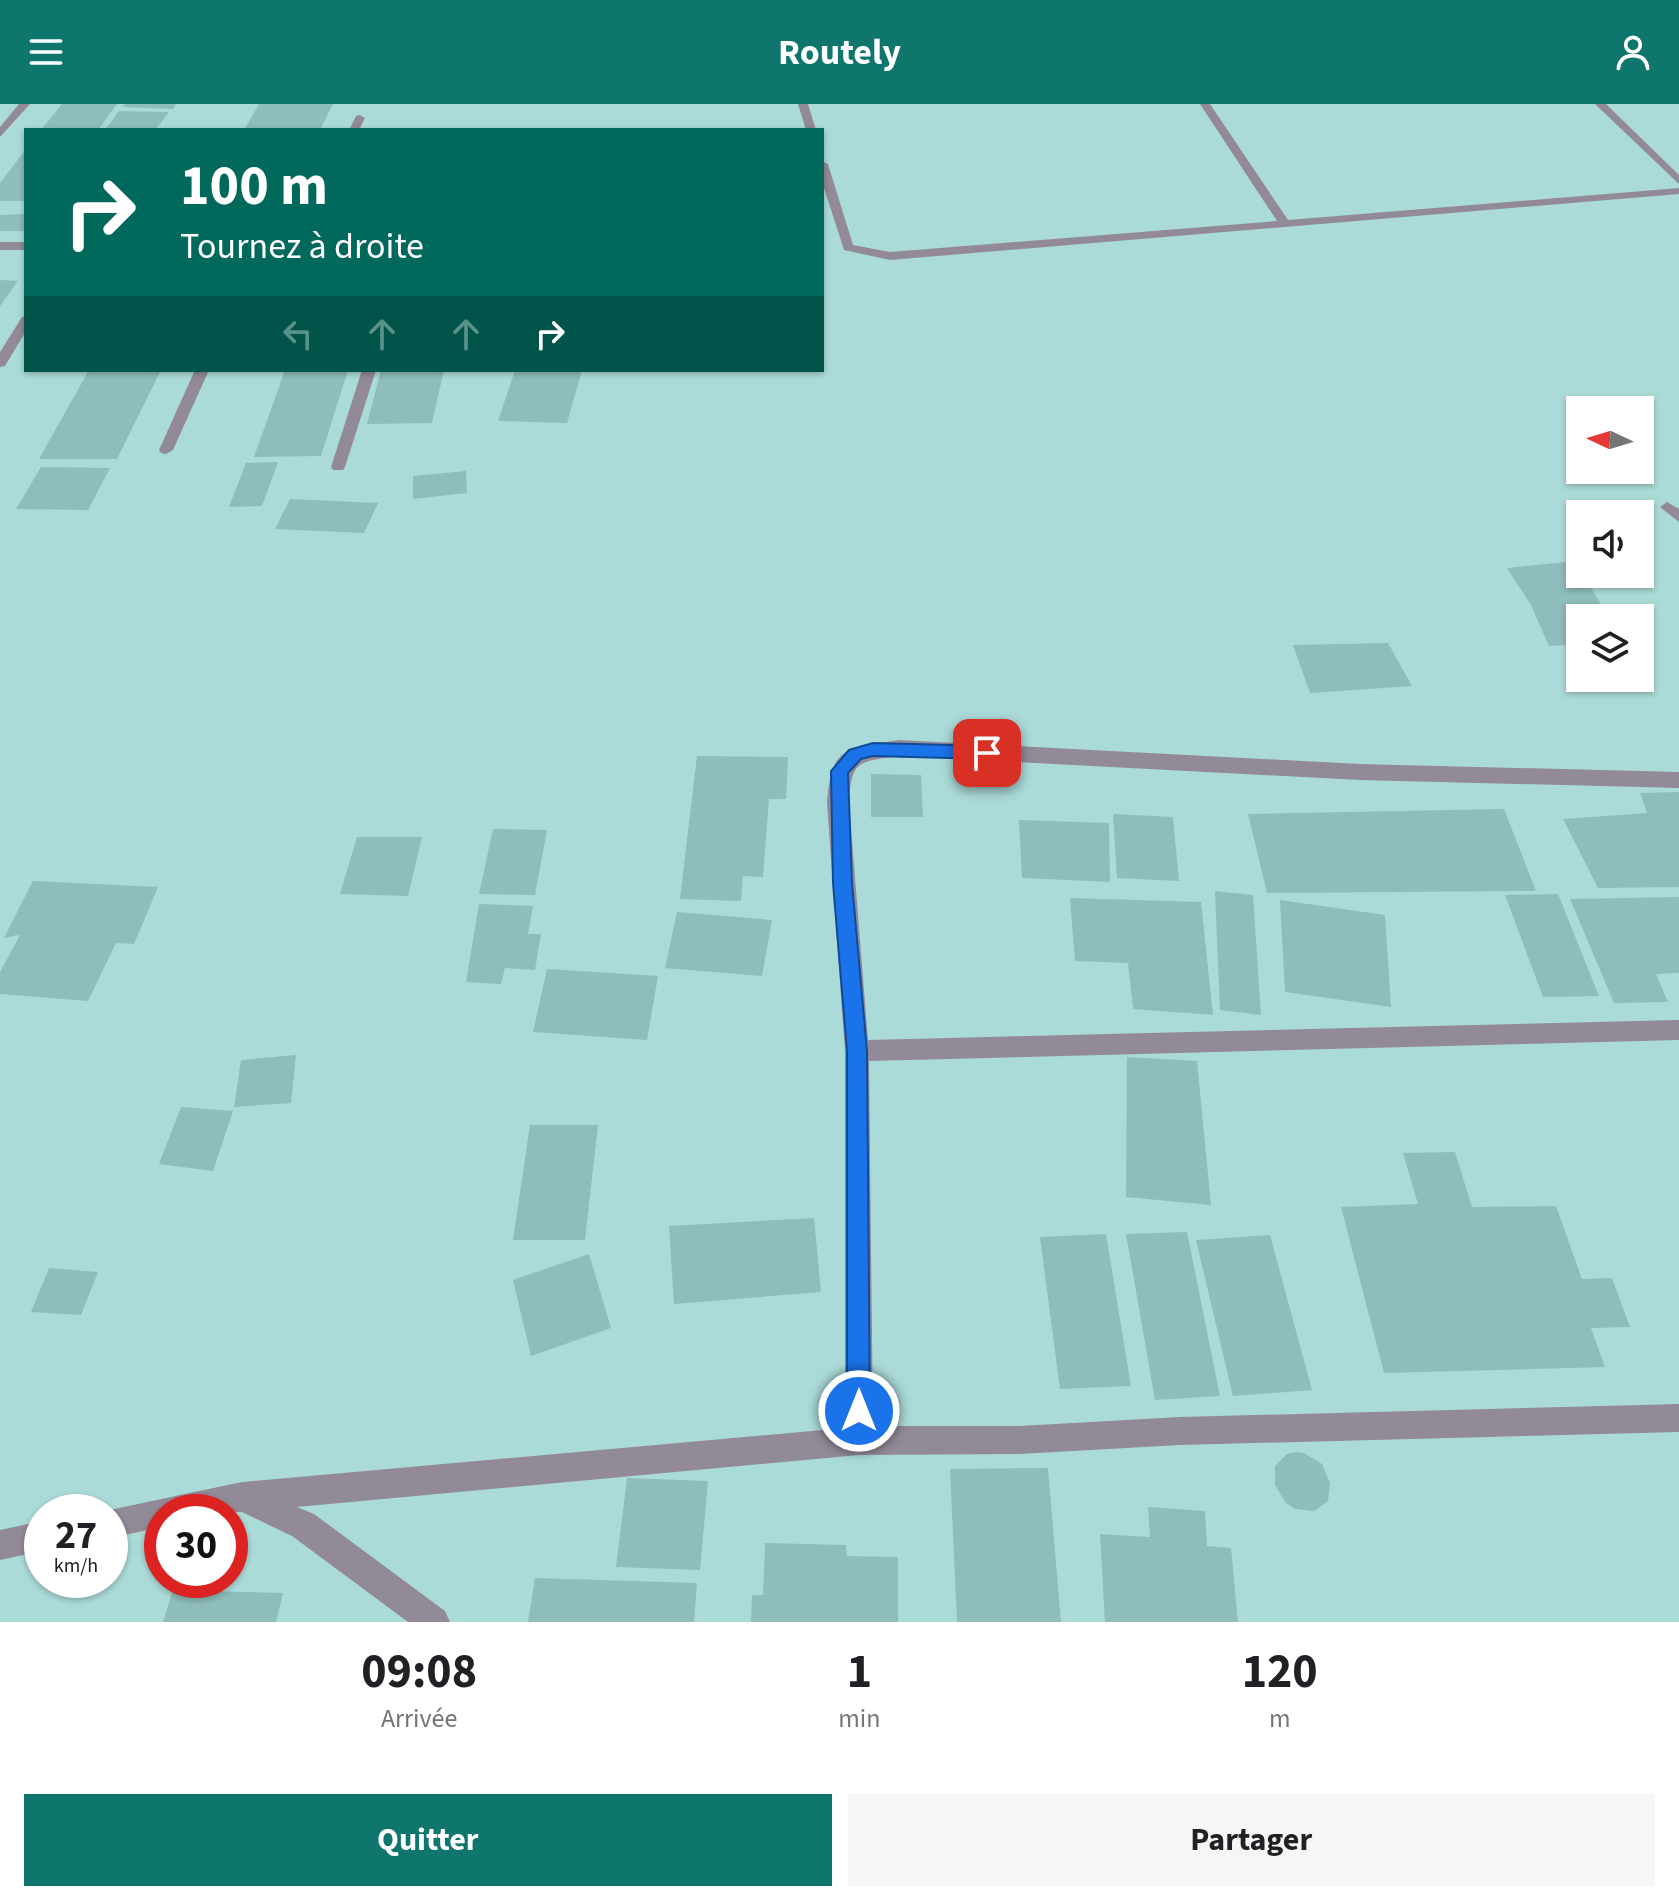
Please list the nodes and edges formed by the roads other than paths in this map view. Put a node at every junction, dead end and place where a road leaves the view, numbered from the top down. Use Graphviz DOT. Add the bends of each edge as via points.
graph roads {
  1 [pos="25,104"];
  2 [pos="803,104"];
  3 [pos="1205,104"];
  4 [pos="1600,104"];
  5 [pos="360,118"];
  6 [pos="355,128"];
  7 [pos="810,128"];
  8 [pos="0,134"];
  9 [pos="824,170"];
  10 [pos="1679,181"];
  11 [pos="1679,191"];
  12 [pos="1285,224"];
  13 [pos="0,246"];
  14 [pos="24,246"];
  15 [pos="24,323"];
  16 [pos="0,363"];
  17 [pos="201,372"];
  18 [pos="368,372"];
  19 [pos="166,450"];
  20 [pos="338,467"];
  21 [pos="1679,780"];
  22 [pos="1679,1030"];
  23 [pos="857,1051"];
  24 [pos="1679,1418"];
  25 [pos="859,1441"];
  26 [pos="248,1496"];
  27 [pos="248,1500"];
  28 [pos="24,1540"];
  29 [pos="0,1545"];
  30 [pos="434,1622"];
  1 -- 8 [label="lane"];
  2 -- 7 [label="lane"];
  3 -- 12 [label="lane"];
  4 -- 10 [label="lane"];
  5 -- 6 [label="lane"];
  9 -- 12 [label="lane" via="848,247 890,256"];
  11 -- 12 [label="lane"];
  13 -- 14 [label="lane"];
  15 -- 16 [label="lane"];
  17 -- 19 [label="lane"];
  18 -- 20 [label="lane"];
  21 -- 23 [label="street" via="1360,772 899,748 855,755 840,771 838,803"];
  22 -- 23 [label="street"];
  23 -- 25 [label="street"];
  24 -- 25 [label="street"];
  25 -- 26 [label="street"];
  27 -- 30 [label="street" via="303,1525"];
  28 -- 29 [label="street"];
}
